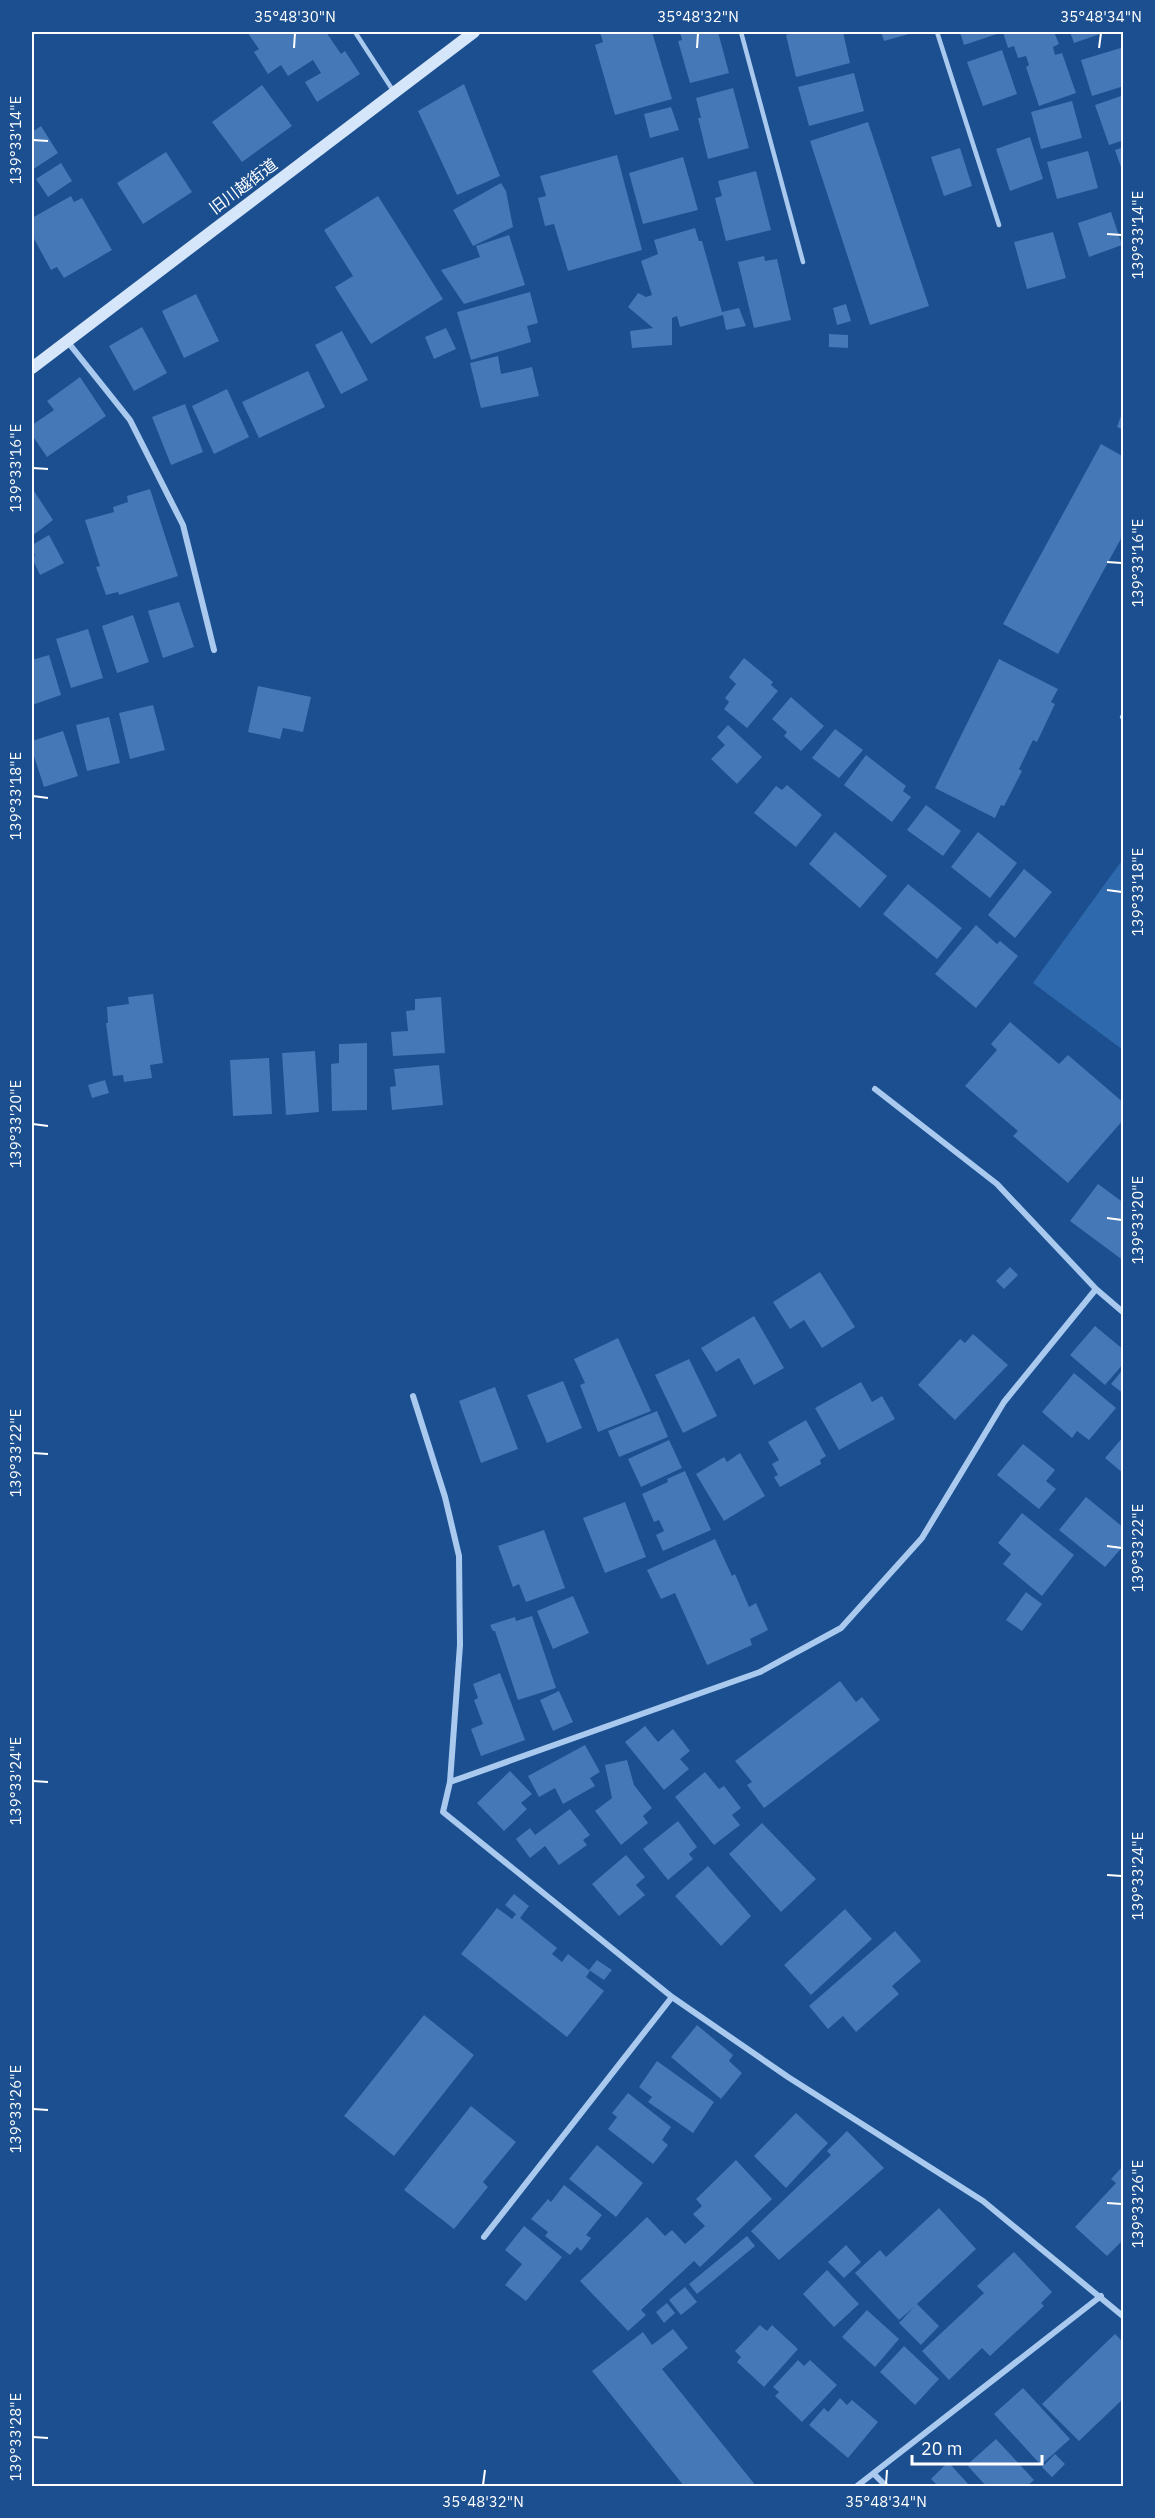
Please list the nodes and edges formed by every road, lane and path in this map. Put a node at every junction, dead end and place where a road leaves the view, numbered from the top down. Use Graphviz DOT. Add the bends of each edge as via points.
graph roads {
  1 [pos="355,32"];
  2 [pos="474,32"];
  3 [pos="741,32"];
  4 [pos="937,32"];
  5 [pos="395,93"];
  6 [pos="999,225"];
  7 [pos="803,262"];
  8 [pos="67,342"];
  9 [pos="32,368"];
  10 [pos="214,650"];
  11 [pos="875,1089"];
  12 [pos="1096,1289"];
  13 [pos="1124,1313"];
  14 [pos="413,1396"];
  15 [pos="450,1782"];
  16 [pos="672,1997"];
  17 [pos="484,2237"];
  18 [pos="1101,2296"];
  19 [pos="1124,2317"];
  20 [pos="874,2474"];
  21 [pos="857,2487"];
  22 [pos="886,2487"];
  1 -- 5 [label="lane"];
  2 -- 5 [label="main road, 旧川越街道"];
  3 -- 7 [label="lane"];
  4 -- 6 [label="lane"];
  5 -- 8 [label="main road, 旧川越街道"];
  8 -- 9 [label="main road, 旧川越街道"];
  8 -- 10 [label="street" via="130,420 183,525"];
  11 -- 12 [label="street" via="997,1184"];
  12 -- 13 [label="street"];
  12 -- 15 [label="street" via="1005,1402 922,1538 841,1628 760,1672"];
  14 -- 15 [label="street" via="459,1556 460,1645"];
  15 -- 16 [label="street" via="443,1812"];
  16 -- 17 [label="street"];
  16 -- 18 [label="street" via="788,2077 983,2201"];
  18 -- 19 [label="street"];
  18 -- 20 [label="street"];
  20 -- 21 [label="street"];
  20 -- 22 [label="street"];
}
